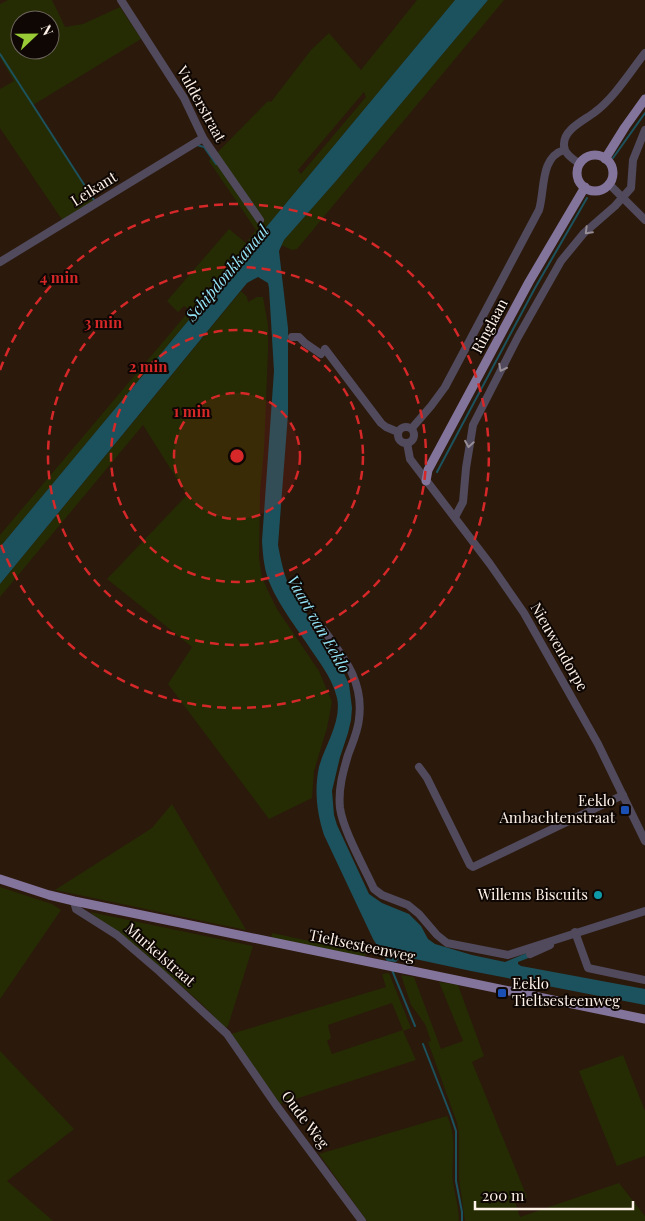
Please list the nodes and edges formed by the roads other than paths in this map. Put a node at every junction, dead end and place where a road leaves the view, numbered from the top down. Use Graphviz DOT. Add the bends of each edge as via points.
graph roads {
  1 [pos="121,0"];
  2 [pos="644,56"];
  3 [pos="645,100"];
  4 [pos="645,130"];
  5 [pos="203,138"];
  6 [pos="564,150"];
  7 [pos="605,159"];
  8 [pos="580,164"];
  9 [pos="609,184"];
  10 [pos="584,187"];
  11 [pos="623,198"];
  12 [pos="260,220"];
  13 [pos="645,220"];
  14 [pos="0,262"];
  15 [pos="292,337"];
  16 [pos="412,428"];
  17 [pos="398,432"];
  18 [pos="407,443"];
  19 [pos="426,481"];
  20 [pos="455,517"];
  21 [pos="323,629"];
  22 [pos="419,767"];
  23 [pos="623,795"];
  24 [pos="645,841"];
  25 [pos="0,879"];
  26 [pos="74,902"];
  27 [pos="645,911"];
  28 [pos="575,932"];
  29 [pos="549,941"];
  30 [pos="530,954"];
  31 [pos="645,980"];
  32 [pos="645,1019"];
  33 [pos="227,1034"];
  34 [pos="362,1221"];
  1 -- 5 [label="street, Vulderstraat" via="184,98"];
  2 -- 6 [label="street" via="600,106 567,134"];
  3 -- 7 [label="main road"];
  4 -- 11 [label="street" via="633,160 631,188"];
  5 -- 12 [label="street, Vulderstraat"];
  5 -- 14 [label="street, Leikant"];
  6 -- 8 [label="street"];
  6 -- 16 [label="street" via="549,162 539,210 452,374"];
  7 -- 8 [label="main road" via="596,155"];
  7 -- 9 [label="main road" via="612,167"];
  8 -- 10 [label="main road" via="577,174"];
  9 -- 10 [label="main road" via="598,190"];
  9 -- 11 [label="street"];
  10 -- 19 [label="main road, Ringlaan" via="529,282 428,470"];
  11 -- 13 [label="street"];
  11 -- 20 [label="street, Ringlaan, one-way" via="584,234 561,261 486,398 471,433 463,502"];
  15 -- 17 [label="street" via="299,337 323,351 381,423"];
  16 -- 17 [label="street" via="404,426"];
  16 -- 18 [label="street" via="414,439"];
  17 -- 18 [label="street" via="400,441"];
  18 -- 19 [label="street, Nieuwendorpe" via="410,459"];
  19 -- 20 [label="street, Nieuwendorpe"];
  20 -- 23 [label="street, Nieuwendorpe" via="524,613"];
  21 -- 29 [label="street" via="350,666 359,694 359,720 341,778 340,807 342,820 374,889 408,905 448,943 508,954"];
  22 -- 23 [label="street" via="473,866"];
  23 -- 24 [label="street, Nieuwendorpe"];
  25 -- 26 [label="main road, Tieltsesteenweg"];
  26 -- 32 [label="main road, Tieltsesteenweg"];
  26 -- 33 [label="street, Murkelstraat" via="76,909 117,935"];
  27 -- 28 [label="street"];
  28 -- 29 [label="street"];
  28 -- 31 [label="street" via="588,968"];
  29 -- 30 [label="street" via="550,945"];
  33 -- 34 [label="street, Oude Weg"];
}
